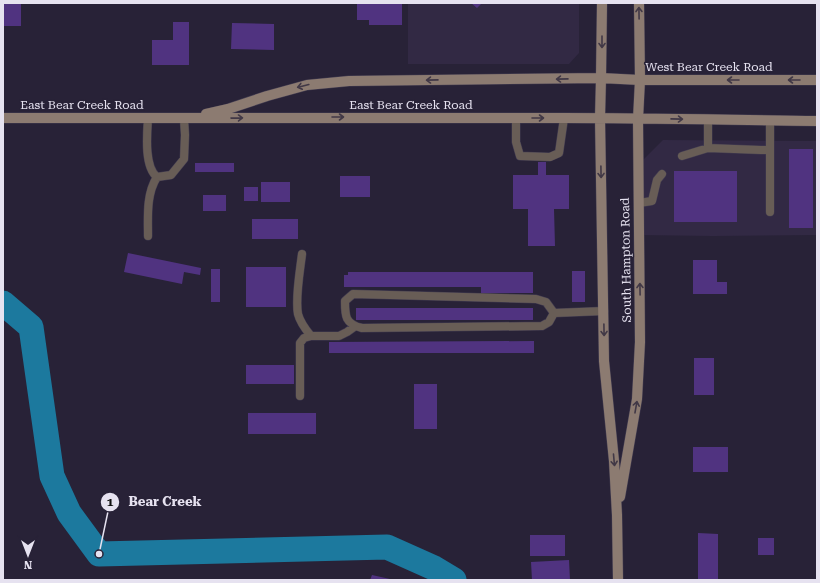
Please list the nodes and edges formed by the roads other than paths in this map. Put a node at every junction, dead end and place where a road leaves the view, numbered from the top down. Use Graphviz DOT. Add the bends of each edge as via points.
graph roads {
  1 [pos="602,3"];
  2 [pos="639,3"];
  3 [pos="602,78"];
  4 [pos="640,80"];
  5 [pos="817,80"];
  6 [pos="3,118"];
  7 [pos="148,118"];
  8 [pos="516,118"];
  9 [pos="564,118"];
  10 [pos="600,118"];
  11 [pos="184,119"];
  12 [pos="638,119"];
  13 [pos="708,120"];
  14 [pos="770,120"];
  15 [pos="817,121"];
  16 [pos="708,148"];
  17 [pos="770,150"];
  18 [pos="682,156"];
  19 [pos="662,174"];
  20 [pos="156,177"];
  21 [pos="639,203"];
  22 [pos="770,212"];
  23 [pos="148,236"];
  24 [pos="302,254"];
  25 [pos="604,311"];
  26 [pos="554,313"];
  27 [pos="354,327"];
  28 [pos="311,336"];
  29 [pos="300,396"];
  30 [pos="617,515"];
  31 [pos="618,580"];
  1 -- 3 [label="main road, South Hampton Road, one-way"];
  4 -- 2 [label="main road, South Hampton Road, one-way"];
  3 -- 4 [label="main road, West Bear Creek Road"];
  3 -- 10 [label="main road, South Hampton Road"];
  3 -- 11 [label="main road, East Bear Creek Road, one-way" via="349,81 307,85 228,109"];
  5 -- 4 [label="main road, West Bear Creek Road, one-way"];
  4 -- 12 [label="main road, South Hampton Road"];
  6 -- 7 [label="main road, East Bear Creek Road"];
  7 -- 11 [label="main road, East Bear Creek Road"];
  7 -- 20 [label="lane" via="148,163"];
  8 -- 9 [label="main road, East Bear Creek Road, one-way"];
  8 -- 9 [label="lane" via="516,142 520,156 550,157 559,153"];
  11 -- 8 [label="main road, East Bear Creek Road, one-way"];
  9 -- 10 [label="main road, East Bear Creek Road"];
  10 -- 12 [label="main road, East Bear Creek Road"];
  10 -- 25 [label="main road, South Hampton Road, one-way"];
  11 -- 20 [label="lane" via="184,159 171,175"];
  12 -- 13 [label="main road, one-way"];
  12 -- 21 [label="main road, South Hampton Road"];
  13 -- 14 [label="main road"];
  13 -- 16 [label="lane"];
  14 -- 15 [label="main road"];
  14 -- 17 [label="lane"];
  16 -- 17 [label="lane"];
  16 -- 18 [label="lane"];
  17 -- 22 [label="lane"];
  19 -- 21 [label="lane" via="657,180 652,201"];
  20 -- 23 [label="lane" via="149,196"];
  30 -- 21 [label="main road, South Hampton Road, one-way" via="637,399 640,342"];
  24 -- 28 [label="lane" via="297,303 299,316"];
  25 -- 26 [label="lane"];
  25 -- 30 [label="main road, South Hampton Road, one-way" via="604,361"];
  26 -- 27 [label="lane" via="549,322 542,326"];
  26 -- 27 [label="lane" via="546,302 536,299 353,294 345,301 345,314"];
  27 -- 28 [label="lane" via="339,336"];
  28 -- 29 [label="lane" via="304,338 300,343"];
  30 -- 31 [label="main road, South Hampton Road"];
}
